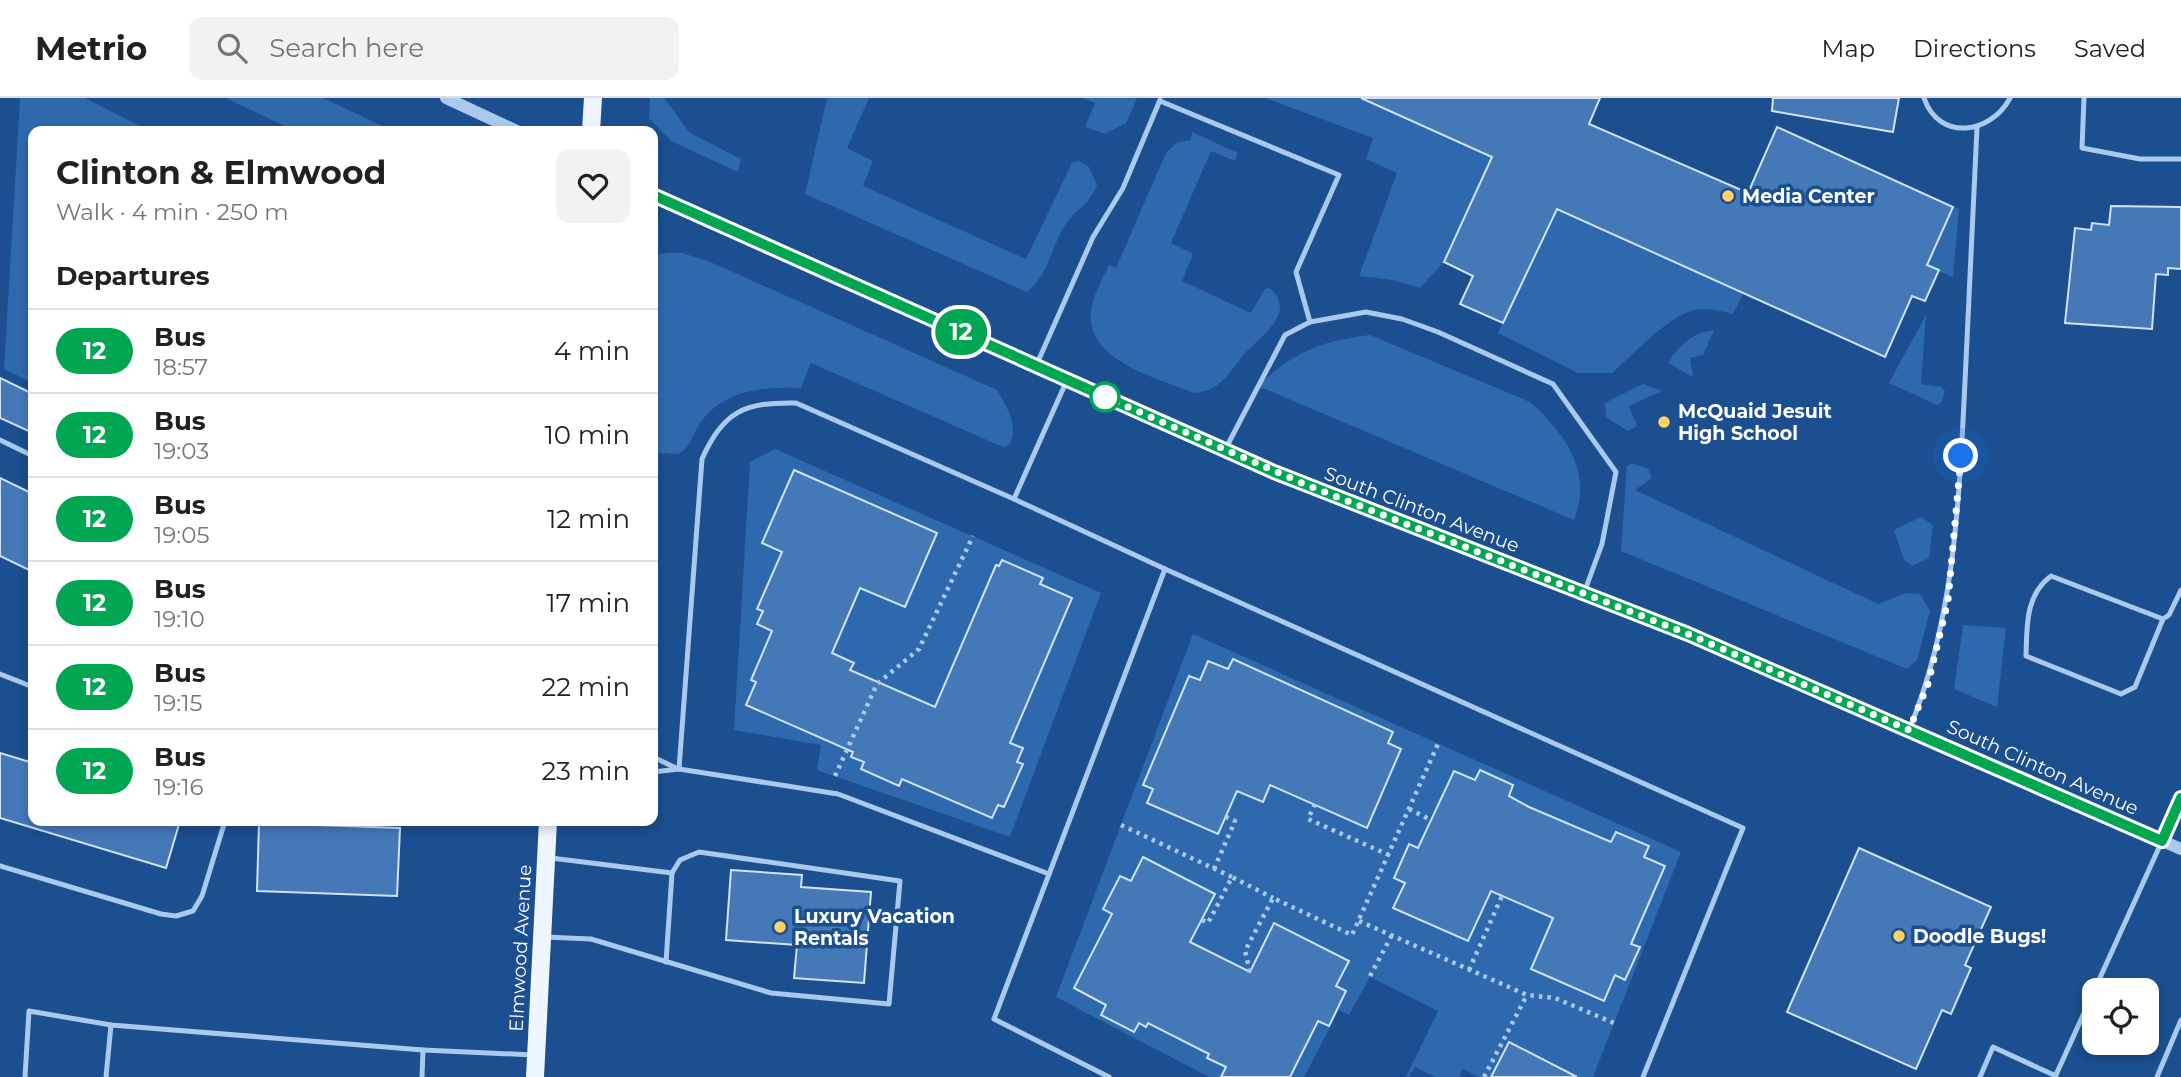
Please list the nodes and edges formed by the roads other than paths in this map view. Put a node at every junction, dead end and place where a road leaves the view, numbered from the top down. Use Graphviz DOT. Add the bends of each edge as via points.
graph roads {
  1 [pos="446,98"];
  2 [pos="593,98"];
  3 [pos="1924,98"];
  4 [pos="2010,98"];
  5 [pos="2084,98"];
  6 [pos="1161,99"];
  7 [pos="506,126"];
  8 [pos="591,126"];
  9 [pos="1977,128"];
  10 [pos="2181,159"];
  11 [pos="658,197"];
  12 [pos="1310,322"];
  13 [pos="1036,366"];
  14 [pos="1067,380"];
  15 [pos="0,440"];
  16 [pos="1225,450"];
  17 [pos="28,454"];
  18 [pos="1014,499"];
  19 [pos="1165,569"];
  20 [pos="2181,590"];
  21 [pos="1584,593"];
  22 [pos="2163,619"];
  23 [pos="0,674"];
  24 [pos="28,685"];
  25 [pos="1909,730"];
  26 [pos="658,759"];
  27 [pos="679,769"];
  28 [pos="658,771"];
  29 [pos="2181,799"];
  30 [pos="223,826"];
  31 [pos="548,826"];
  32 [pos="2162,841"];
  33 [pos="2181,849"];
  34 [pos="546,858"];
  35 [pos="0,866"];
  36 [pos="672,873"];
  37 [pos="1049,874"];
  38 [pos="542,937"];
  39 [pos="666,962"];
  40 [pos="2181,1020"];
  41 [pos="111,1025"];
  42 [pos="423,1050"];
  43 [pos="536,1055"];
  44 [pos="25,1077"];
  45 [pos="106,1077"];
  46 [pos="422,1077"];
  47 [pos="535,1077"];
  48 [pos="1109,1077"];
  49 [pos="1643,1077"];
  50 [pos="1980,1077"];
  51 [pos="2056,1077"];
  52 [pos="2157,1077"];
  1 -- 7 [label="street"];
  2 -- 8 [label="main road"];
  3 -- 9 [label="lane" via="1935,116 1948,124"];
  4 -- 9 [label="lane" via="2002,112"];
  5 -- 10 [label="lane" via="2082,148 2140,159"];
  6 -- 12 [label="lane" via="1339,175 1296,272"];
  6 -- 13 [label="lane"];
  9 -- 25 [label="lane" via="1962,435 1948,601 1928,684"];
  11 -- 13 [label="street, South Clinton Avenue"];
  12 -- 16 [label="lane" via="1285,335"];
  12 -- 21 [label="lane" via="1366,312 1402,319 1553,384 1616,472 1602,544"];
  13 -- 14 [label="street, South Clinton Avenue"];
  14 -- 16 [label="street, South Clinton Avenue"];
  14 -- 18 [label="lane"];
  15 -- 17 [label="lane"];
  16 -- 21 [label="street, South Clinton Avenue"];
  18 -- 19 [label="lane"];
  18 -- 27 [label="lane" via="796,403 763,402 736,412 714,432 702,459"];
  19 -- 37 [label="lane"];
  19 -- 49 [label="lane" via="1743,828"];
  20 -- 22 [label="lane"];
  21 -- 25 [label="street, South Clinton Avenue"];
  22 -- 22 [label="lane" via="2051,576 2043,581 2028,610 2026,656 2127,693 2135,687"];
  23 -- 24 [label="lane"];
  25 -- 32 [label="street, South Clinton Avenue"];
  26 -- 27 [label="lane"];
  27 -- 28 [label="lane"];
  27 -- 37 [label="lane" via="838,794"];
  29 -- 32 [label="street"];
  30 -- 35 [label="lane" via="202,896 193,911 176,916"];
  31 -- 34 [label="main road, Elmwood Avenue"];
  32 -- 33 [label="street, South Clinton Avenue"];
  32 -- 51 [label="lane"];
  34 -- 36 [label="lane"];
  34 -- 38 [label="main road, Elmwood Avenue"];
  36 -- 39 [label="lane"];
  36 -- 39 [label="lane" via="680,860 699,852 900,881 889,1004 771,993"];
  37 -- 48 [label="lane" via="994,1019"];
  38 -- 39 [label="lane" via="590,939"];
  38 -- 43 [label="main road, Elmwood Avenue"];
  40 -- 52 [label="lane"];
  41 -- 42 [label="lane"];
  41 -- 44 [label="lane" via="29,1011"];
  41 -- 45 [label="lane"];
  42 -- 43 [label="lane"];
  42 -- 46 [label="lane"];
  43 -- 47 [label="main road, Elmwood Avenue"];
  50 -- 51 [label="lane" via="1993,1048"];
}
